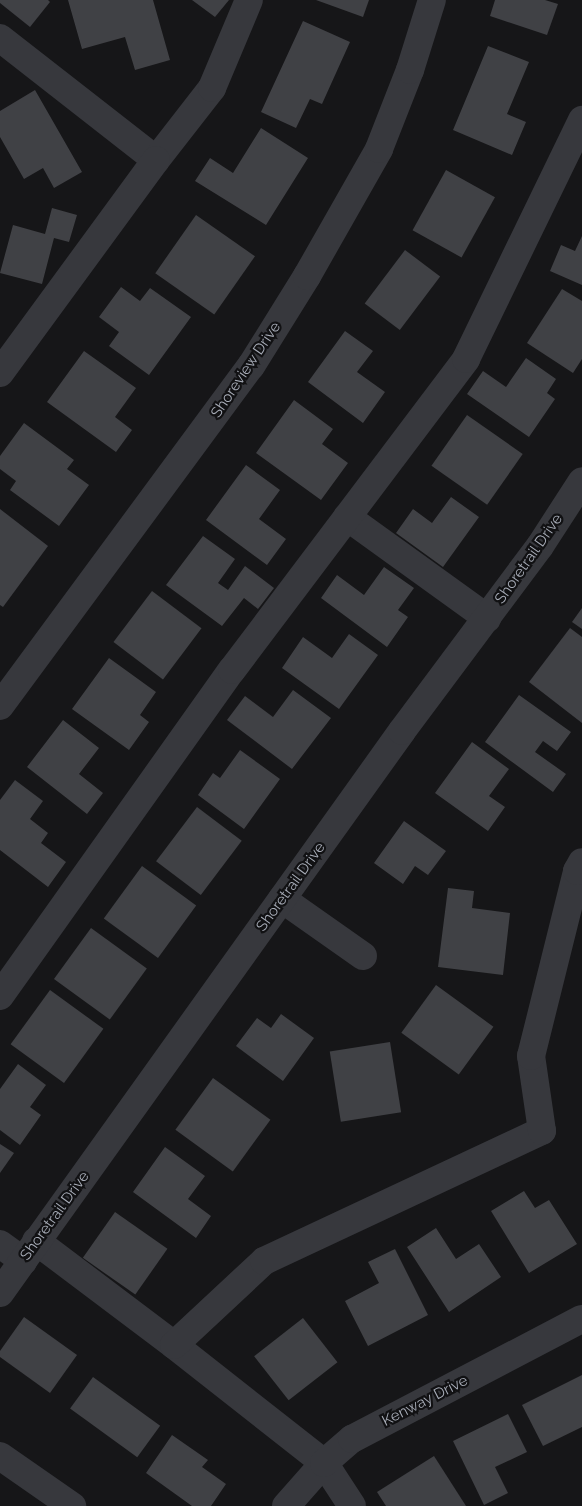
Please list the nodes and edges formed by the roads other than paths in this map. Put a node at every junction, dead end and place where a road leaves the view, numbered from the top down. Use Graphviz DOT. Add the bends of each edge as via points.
graph roads {
  1 [pos="249,0"];
  2 [pos="432,0"];
  3 [pos="0,38"];
  4 [pos="582,120"];
  5 [pos="156,160"];
  6 [pos="0,373"];
  7 [pos="582,481"];
  8 [pos="347,517"];
  9 [pos="487,618"];
  10 [pos="0,706"];
  11 [pos="582,862"];
  12 [pos="282,899"];
  13 [pos="363,956"];
  14 [pos="0,996"];
  15 [pos="0,1244"];
  16 [pos="30,1251"];
  17 [pos="0,1292"];
  18 [pos="582,1319"];
  19 [pos="174,1345"];
  20 [pos="0,1456"];
  21 [pos="324,1463"];
  22 [pos="72,1506"];
  23 [pos="286,1506"];
  24 [pos="352,1506"];
  1 -- 5 [label="street" via="212,88"];
  2 -- 10 [label="street, Shoreview Drive" via="410,70 379,149 307,276 251,366"];
  3 -- 5 [label="street"];
  4 -- 8 [label="street" via="466,359"];
  5 -- 6 [label="street"];
  7 -- 9 [label="street, Shoretrail Drive" via="540,546"];
  8 -- 9 [label="street"];
  8 -- 14 [label="street" via="232,670"];
  9 -- 12 [label="street, Shoretrail Drive"];
  11 -- 19 [label="street" via="577,871 532,1056 542,1130 264,1262"];
  12 -- 13 [label="street"];
  12 -- 16 [label="street, Shoretrail Drive"];
  15 -- 16 [label="street"];
  16 -- 17 [label="street, Shoretrail Drive"];
  16 -- 19 [label="street"];
  18 -- 21 [label="street, Kenway Drive" via="352,1439"];
  19 -- 21 [label="street"];
  20 -- 22 [label="street"];
  21 -- 23 [label="street, Kenway Drive"];
  21 -- 24 [label="street"];
}
